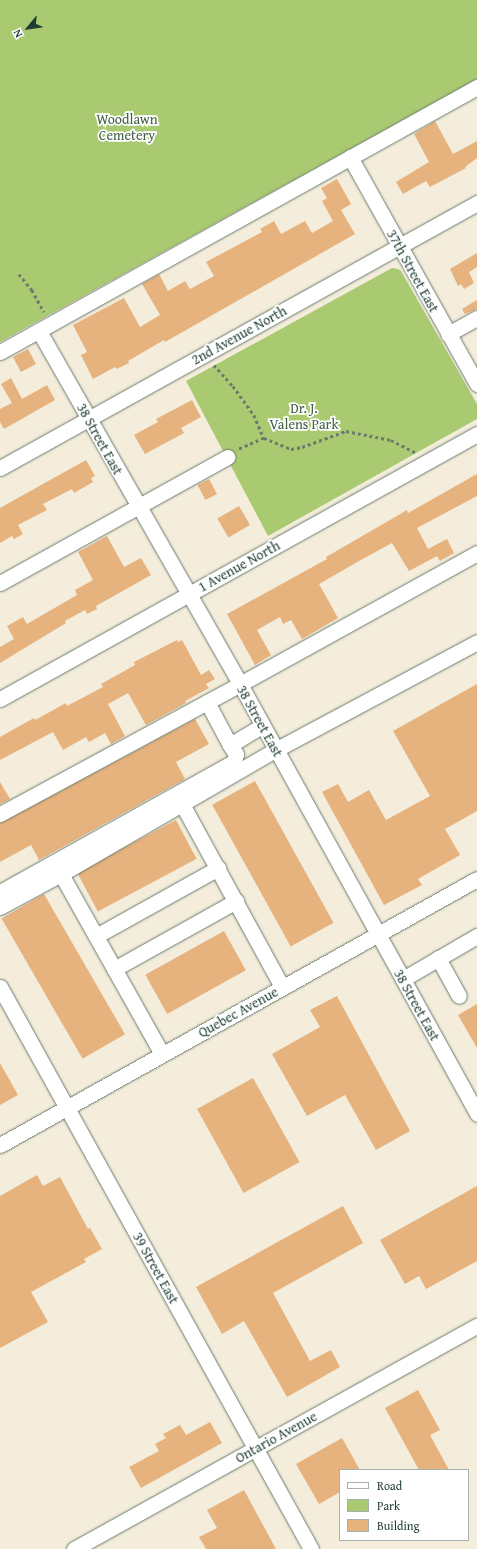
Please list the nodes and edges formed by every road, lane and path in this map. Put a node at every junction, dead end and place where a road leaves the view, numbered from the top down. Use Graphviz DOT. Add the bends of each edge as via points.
graph roads {
  1 [pos="477,87"];
  2 [pos="350,157"];
  3 [pos="477,203"];
  4 [pos="399,247"];
  5 [pos="19,274"];
  6 [pos="477,318"];
  7 [pos="45,328"];
  8 [pos="448,334"];
  9 [pos="0,352"];
  10 [pos="212,364"];
  11 [pos="477,384"];
  12 [pos="89,418"];
  13 [pos="477,434"];
  14 [pos="264,438"];
  15 [pos="419,454"];
  16 [pos="227,457"];
  17 [pos="0,468"];
  18 [pos="138,506"];
  19 [pos="477,553"];
  20 [pos="0,583"];
  21 [pos="188,595"];
  22 [pos="477,642"];
  23 [pos="240,684"];
  24 [pos="0,699"];
  25 [pos="207,702"];
  26 [pos="262,726"];
  27 [pos="230,745"];
  28 [pos="275,750"];
  29 [pos="182,804"];
  30 [pos="0,814"];
  31 [pos="218,868"];
  32 [pos="60,874"];
  33 [pos="477,879"];
  34 [pos="0,892"];
  35 [pos="236,901"];
  36 [pos="0,907"];
  37 [pos="378,934"];
  38 [pos="96,936"];
  39 [pos="477,936"];
  40 [pos="438,958"];
  41 [pos="114,969"];
  42 [pos="403,979"];
  43 [pos="0,987"];
  44 [pos="282,987"];
  45 [pos="459,996"];
  46 [pos="162,1054"];
  47 [pos="475,1107"];
  48 [pos="66,1108"];
  49 [pos="0,1145"];
  50 [pos="477,1326"];
  51 [pos="256,1448"];
  52 [pos="74,1549"];
  53 [pos="311,1549"];
  1 -- 2 [label="street"];
  2 -- 4 [label="street, 37th Street East"];
  2 -- 7 [label="street"];
  3 -- 4 [label="street, 2nd Avenue North"];
  4 -- 8 [label="street, 37th Street East"];
  4 -- 12 [label="street, 2nd Avenue North"];
  5 -- 7 [label="path" via="32,290"];
  6 -- 8 [label="street"];
  7 -- 9 [label="street"];
  7 -- 12 [label="street, 38 Street East"];
  8 -- 11 [label="street, 37th Street East"];
  10 -- 14 [label="path" via="233,386 254,415"];
  12 -- 17 [label="street, 2nd Avenue North"];
  12 -- 18 [label="street, 38 Street East"];
  13 -- 21 [label="street, 1 Avenue North"];
  14 -- 15 [label="path" via="291,449 346,430 391,440"];
  14 -- 16 [label="path" via="235,450"];
  16 -- 18 [label="street"];
  18 -- 20 [label="street"];
  18 -- 21 [label="street, 38 Street East"];
  19 -- 23 [label="street"];
  21 -- 23 [label="street, 38 Street East"];
  21 -- 24 [label="street, 1 Avenue North"];
  22 -- 28 [label="street"];
  23 -- 25 [label="street"];
  23 -- 26 [label="street, 38 Street East"];
  25 -- 27 [label="street"];
  25 -- 30 [label="street"];
  26 -- 27 [label="street"];
  26 -- 28 [label="street, 38 Street East"];
  27 -- 34 [label="street" via="236,754 234,762"];
  28 -- 29 [label="street"];
  28 -- 37 [label="street, 38 Street East"];
  29 -- 31 [label="street"];
  29 -- 32 [label="street"];
  31 -- 35 [label="street"];
  31 -- 38 [label="street"];
  32 -- 36 [label="street"];
  32 -- 38 [label="street"];
  33 -- 37 [label="street, Quebec Avenue"];
  35 -- 41 [label="street"];
  35 -- 44 [label="street"];
  37 -- 42 [label="street, 38 Street East"];
  37 -- 44 [label="street, Quebec Avenue"];
  38 -- 41 [label="street"];
  39 -- 40 [label="street"];
  40 -- 42 [label="street"];
  40 -- 45 [label="street"];
  41 -- 46 [label="street"];
  42 -- 47 [label="street, 38 Street East"];
  43 -- 48 [label="street, 39 Street East"];
  44 -- 46 [label="street, Quebec Avenue"];
  46 -- 48 [label="street, Quebec Avenue"];
  48 -- 49 [label="street, Quebec Avenue"];
  48 -- 51 [label="street, 39 Street East"];
  50 -- 51 [label="street, Ontario Avenue"];
  51 -- 52 [label="street, Ontario Avenue"];
  51 -- 53 [label="street, 39 Street East"];
}
